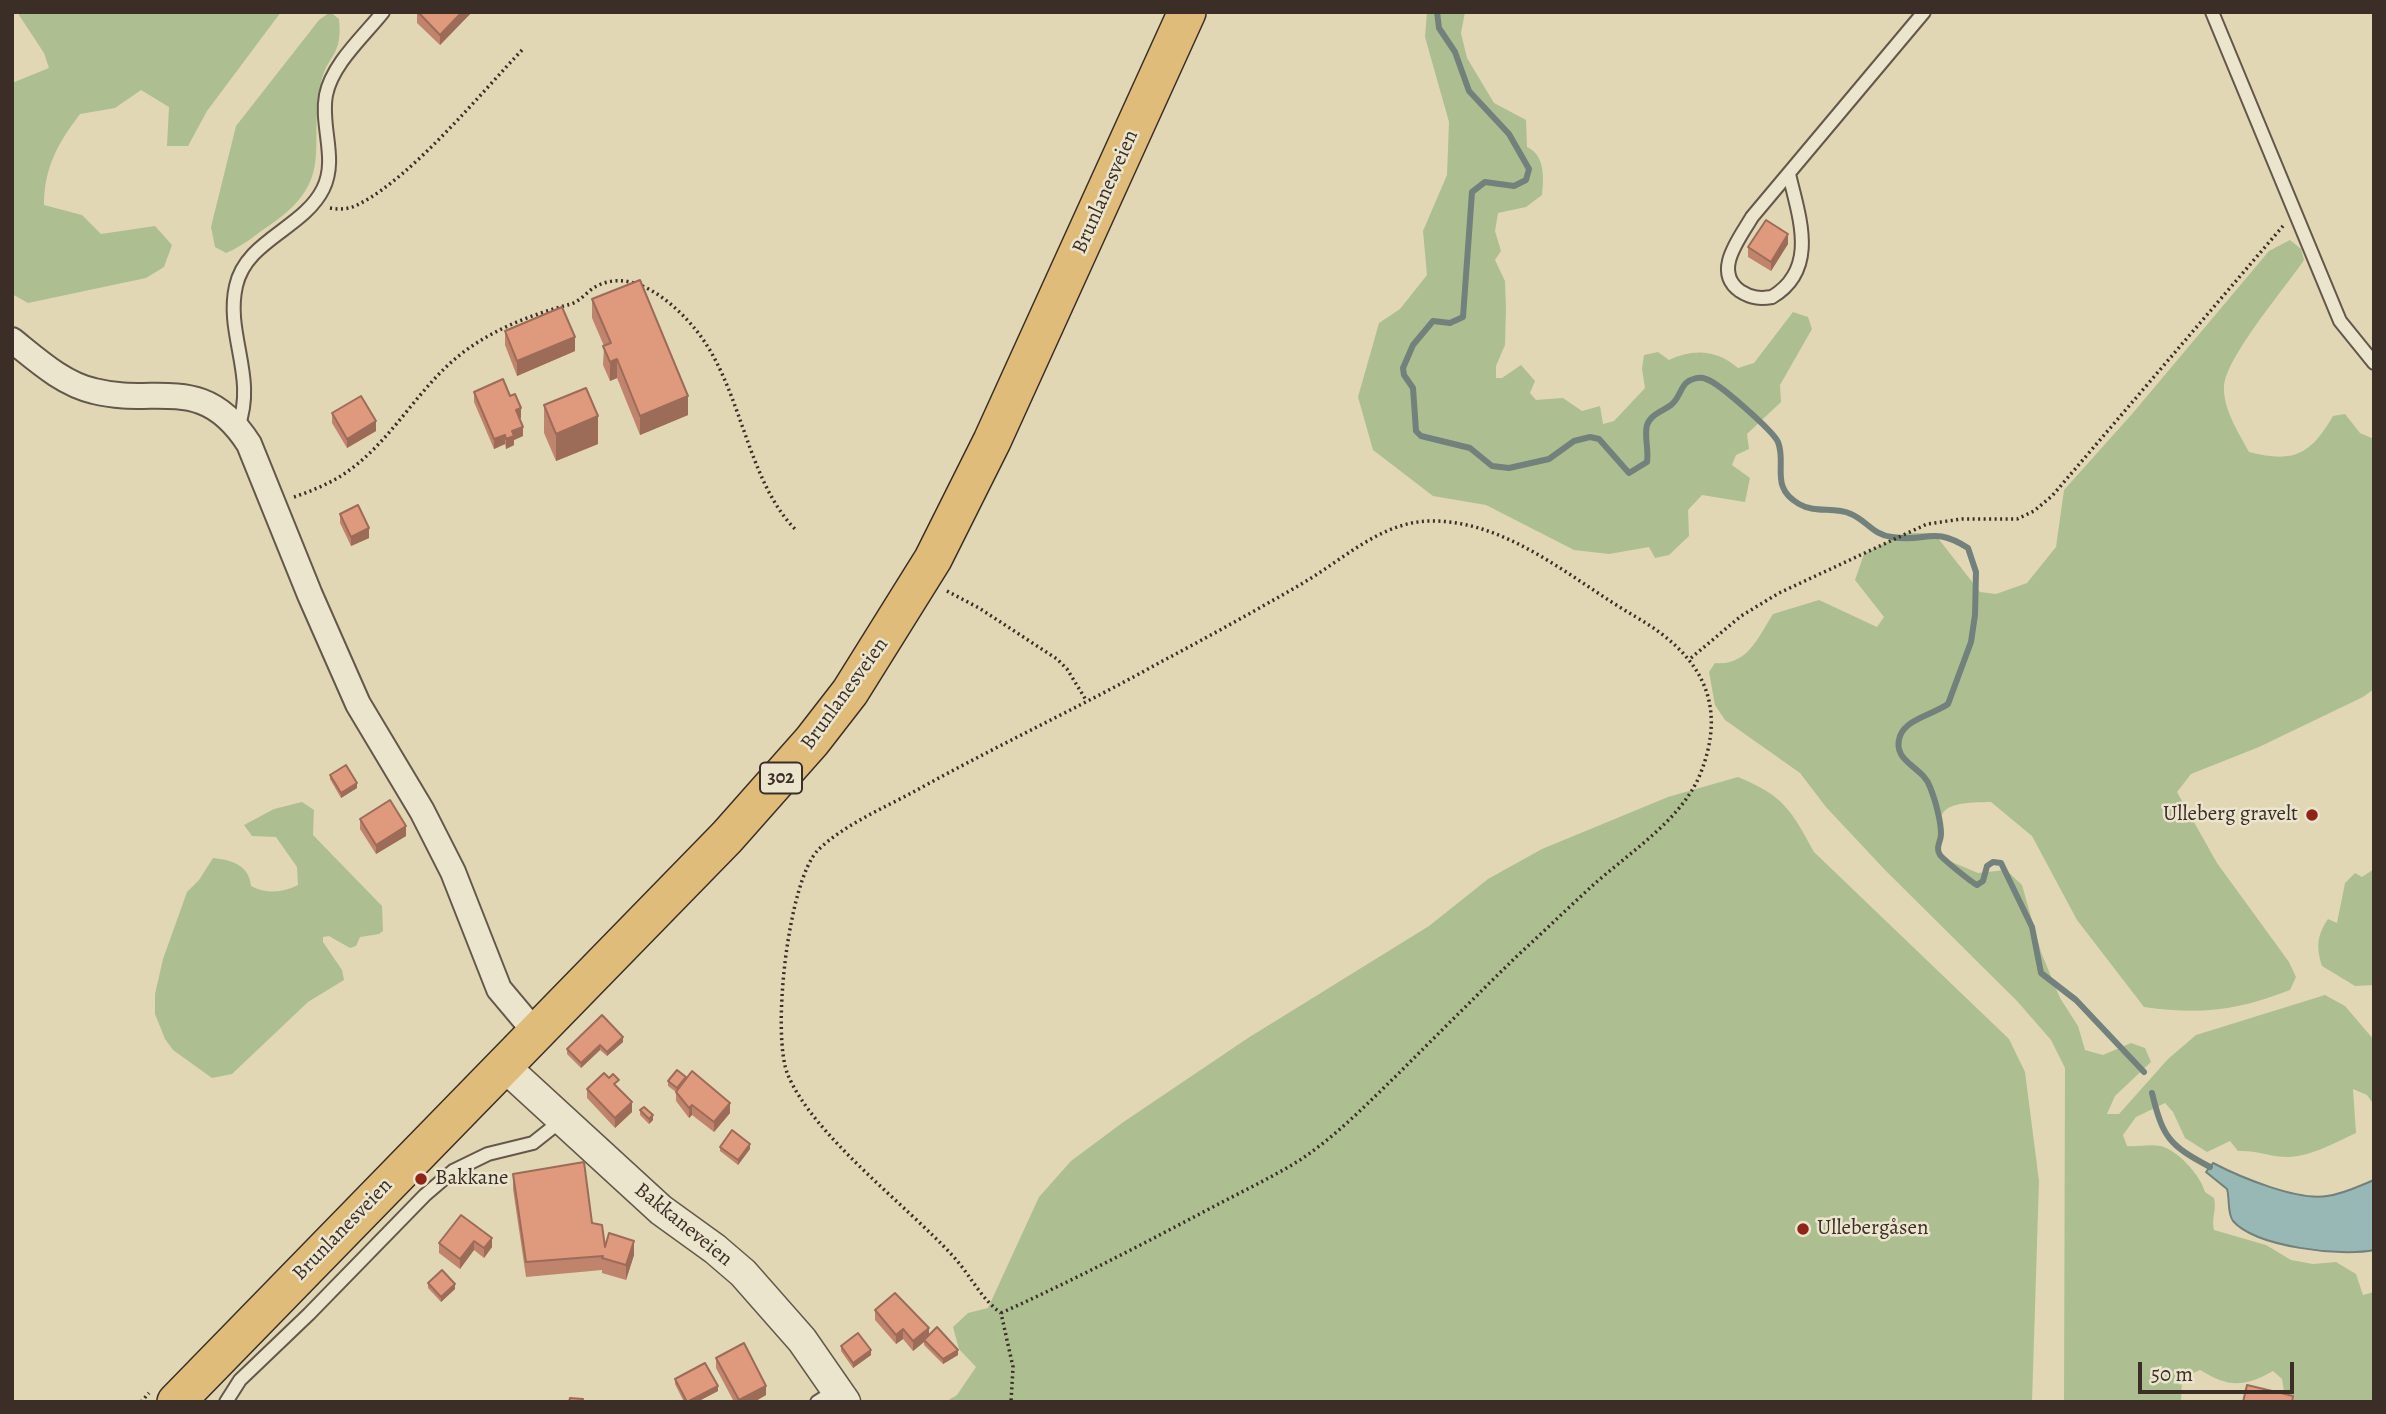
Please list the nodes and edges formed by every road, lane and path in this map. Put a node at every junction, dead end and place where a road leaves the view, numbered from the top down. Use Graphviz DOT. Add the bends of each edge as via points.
graph roads {
  1 [pos="383,12"];
  2 [pos="1187,12"];
  3 [pos="1924,12"];
  4 [pos="2212,12"];
  5 [pos="523,49"];
  6 [pos="1789,174"];
  7 [pos="315,203"];
  8 [pos="2295,211"];
  9 [pos="12,340"];
  10 [pos="2374,363"];
  11 [pos="238,427"];
  12 [pos="274,504"];
  13 [pos="795,528"];
  14 [pos="921,580"];
  15 [pos="1691,658"];
  16 [pos="1086,700"];
  17 [pos="536,1033"];
  18 [pos="503,1066"];
  19 [pos="562,1120"];
  20 [pos="1002,1313"];
  21 [pos="164,1396"];
  22 [pos="832,1398"];
  23 [pos="141,1402"];
  24 [pos="226,1402"];
  25 [pos="1011,1402"];
  1 -- 7 [label="lane" via="329,85 330,163"];
  2 -- 14 [label="main road, Brunlanesveien / 302" via="992,441"];
  3 -- 6 [label="lane"];
  4 -- 8 [label="lane"];
  5 -- 7 [label="path" via="377,194 346,209"];
  6 -- 6 [label="lane" via="1752,217 1731,253 1729,278 1748,296 1772,297 1796,277 1802,257 1801,234"];
  7 -- 11 [label="lane" via="257,250 237,281 233,304 246,396"];
  8 -- 10 [label="lane" via="2340,321"];
  8 -- 15 [label="path" via="2053,496 2034,511 2017,519 1927,524 1779,593 1741,616"];
  9 -- 11 [label="street" via="59,375 93,391 188,397"];
  11 -- 12 [label="street"];
  12 -- 13 [label="path" via="319,488 351,470 444,369 473,346 536,313 574,303 597,286 627,280 668,303 708,348 770,496"];
  12 -- 17 [label="street" via="344,673 449,864 499,989"];
  14 -- 16 [label="path" via="979,608 1057,659"];
  14 -- 17 [label="main road, Brunlanesveien / 302" via="850,692 797,760"];
  15 -- 16 [label="path" via="1667,635 1542,557 1489,530 1436,520 1401,523 1381,532 1246,616"];
  15 -- 20 [label="path" via="1704,684 1712,718 1708,745 1689,797 1662,824 1521,952 1339,1131 1284,1169"];
  16 -- 20 [label="path" via="839,834 807,864 793,906 780,1028 789,1079 812,1115 935,1236 963,1267 985,1302"];
  17 -- 18 [label="main road, Brunlanesveien / 302"];
  18 -- 19 [label="street, Bakkaneveien"];
  18 -- 21 [label="main road, Brunlanesveien / 302"];
  19 -- 22 [label="street, Bakkaneveien" via="662,1210 746,1269 802,1340"];
  19 -- 24 [label="lane" via="533,1143 488,1154 453,1171 240,1380"];
  20 -- 25 [label="path" via="1013,1367"];
  21 -- 23 [label="path"];
}
